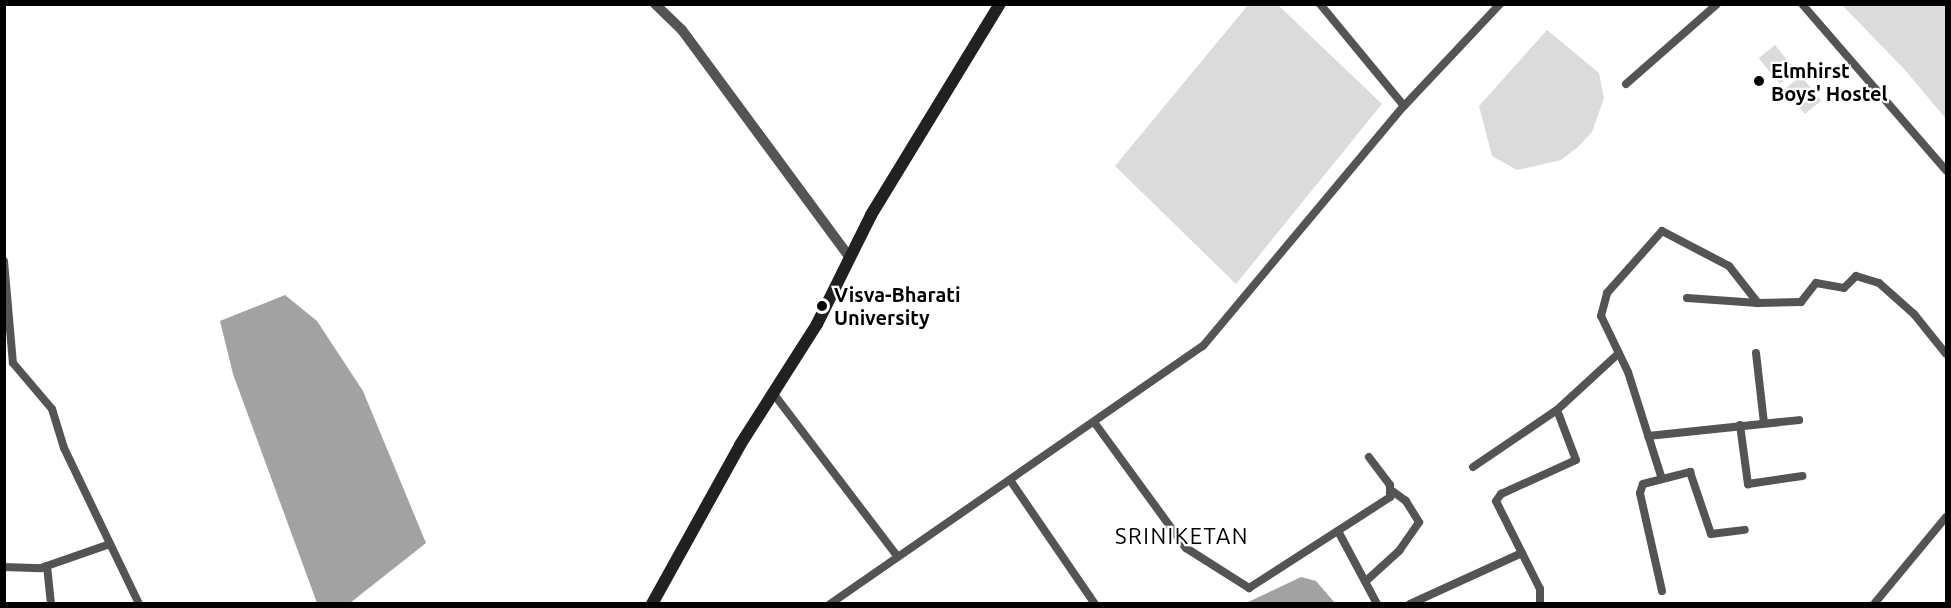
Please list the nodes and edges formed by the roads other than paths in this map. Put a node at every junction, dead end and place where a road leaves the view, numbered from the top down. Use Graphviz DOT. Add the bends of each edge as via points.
graph roads {
  1 [pos="655,4"];
  2 [pos="1000,4"];
  3 [pos="1320,4"];
  4 [pos="1500,4"];
  5 [pos="1717,4"];
  6 [pos="1802,4"];
  7 [pos="1626,84"];
  8 [pos="1404,106"];
  9 [pos="1947,170"];
  10 [pos="850,258"];
  11 [pos="4,261"];
  12 [pos="1687,298"];
  13 [pos="1758,303"];
  14 [pos="1618,353"];
  15 [pos="1756,353"];
  16 [pos="1947,354"];
  17 [pos="773,393"];
  18 [pos="1557,410"];
  19 [pos="1799,420"];
  20 [pos="1094,422"];
  21 [pos="1764,423"];
  22 [pos="1740,425"];
  23 [pos="1648,436"];
  24 [pos="1369,457"];
  25 [pos="1473,467"];
  26 [pos="1661,476"];
  27 [pos="1802,476"];
  28 [pos="1010,480"];
  29 [pos="1392,492"];
  30 [pos="1947,517"];
  31 [pos="1745,530"];
  32 [pos="1338,531"];
  33 [pos="110,544"];
  34 [pos="1522,553"];
  35 [pos="898,557"];
  36 [pos="47,566"];
  37 [pos="4,567"];
  38 [pos="1366,581"];
  39 [pos="1662,591"];
  40 [pos="51,603"];
  41 [pos="139,603"];
  42 [pos="652,603"];
  43 [pos="830,603"];
  44 [pos="1095,603"];
  45 [pos="1377,603"];
  46 [pos="1410,603"];
  47 [pos="1540,603"];
  48 [pos="1874,603"];
  1 -- 10 [label="street" via="682,30"];
  2 -- 10 [label="main road" via="941,94"];
  3 -- 8 [label="street"];
  4 -- 8 [label="street"];
  5 -- 7 [label="street"];
  6 -- 9 [label="street"];
  8 -- 20 [label="street" via="1203,346"];
  10 -- 17 [label="main road" via="817,324"];
  11 -- 33 [label="street" via="13,363 52,409 60,438"];
  12 -- 13 [label="street"];
  13 -- 14 [label="street" via="1729,266 1662,231 1601,304 1603,324"];
  13 -- 16 [label="street" via="1801,302 1819,282 1845,288 1854,277 1866,278 1898,297"];
  14 -- 18 [label="street"];
  14 -- 23 [label="street"];
  15 -- 21 [label="street"];
  17 -- 35 [label="street"];
  17 -- 42 [label="main road"];
  18 -- 25 [label="street"];
  18 -- 34 [label="street" via="1576,460 1496,501"];
  19 -- 21 [label="street"];
  20 -- 28 [label="street"];
  20 -- 32 [label="street" via="1186,548 1240,585 1258,586"];
  21 -- 22 [label="street"];
  22 -- 23 [label="street"];
  22 -- 27 [label="street" via="1750,486"];
  23 -- 26 [label="street"];
  24 -- 29 [label="street"];
  26 -- 31 [label="street" via="1692,475 1711,534"];
  26 -- 39 [label="street" via="1643,484 1640,493"];
  28 -- 35 [label="street"];
  28 -- 44 [label="street"];
  29 -- 32 [label="street"];
  29 -- 38 [label="street" via="1406,501 1419,522 1399,551"];
  30 -- 48 [label="street"];
  32 -- 38 [label="street"];
  33 -- 36 [label="street"];
  33 -- 41 [label="street"];
  34 -- 46 [label="street"];
  34 -- 47 [label="street" via="1540,589"];
  35 -- 43 [label="street"];
  36 -- 37 [label="street"];
  36 -- 40 [label="street"];
  38 -- 45 [label="street"];
}
